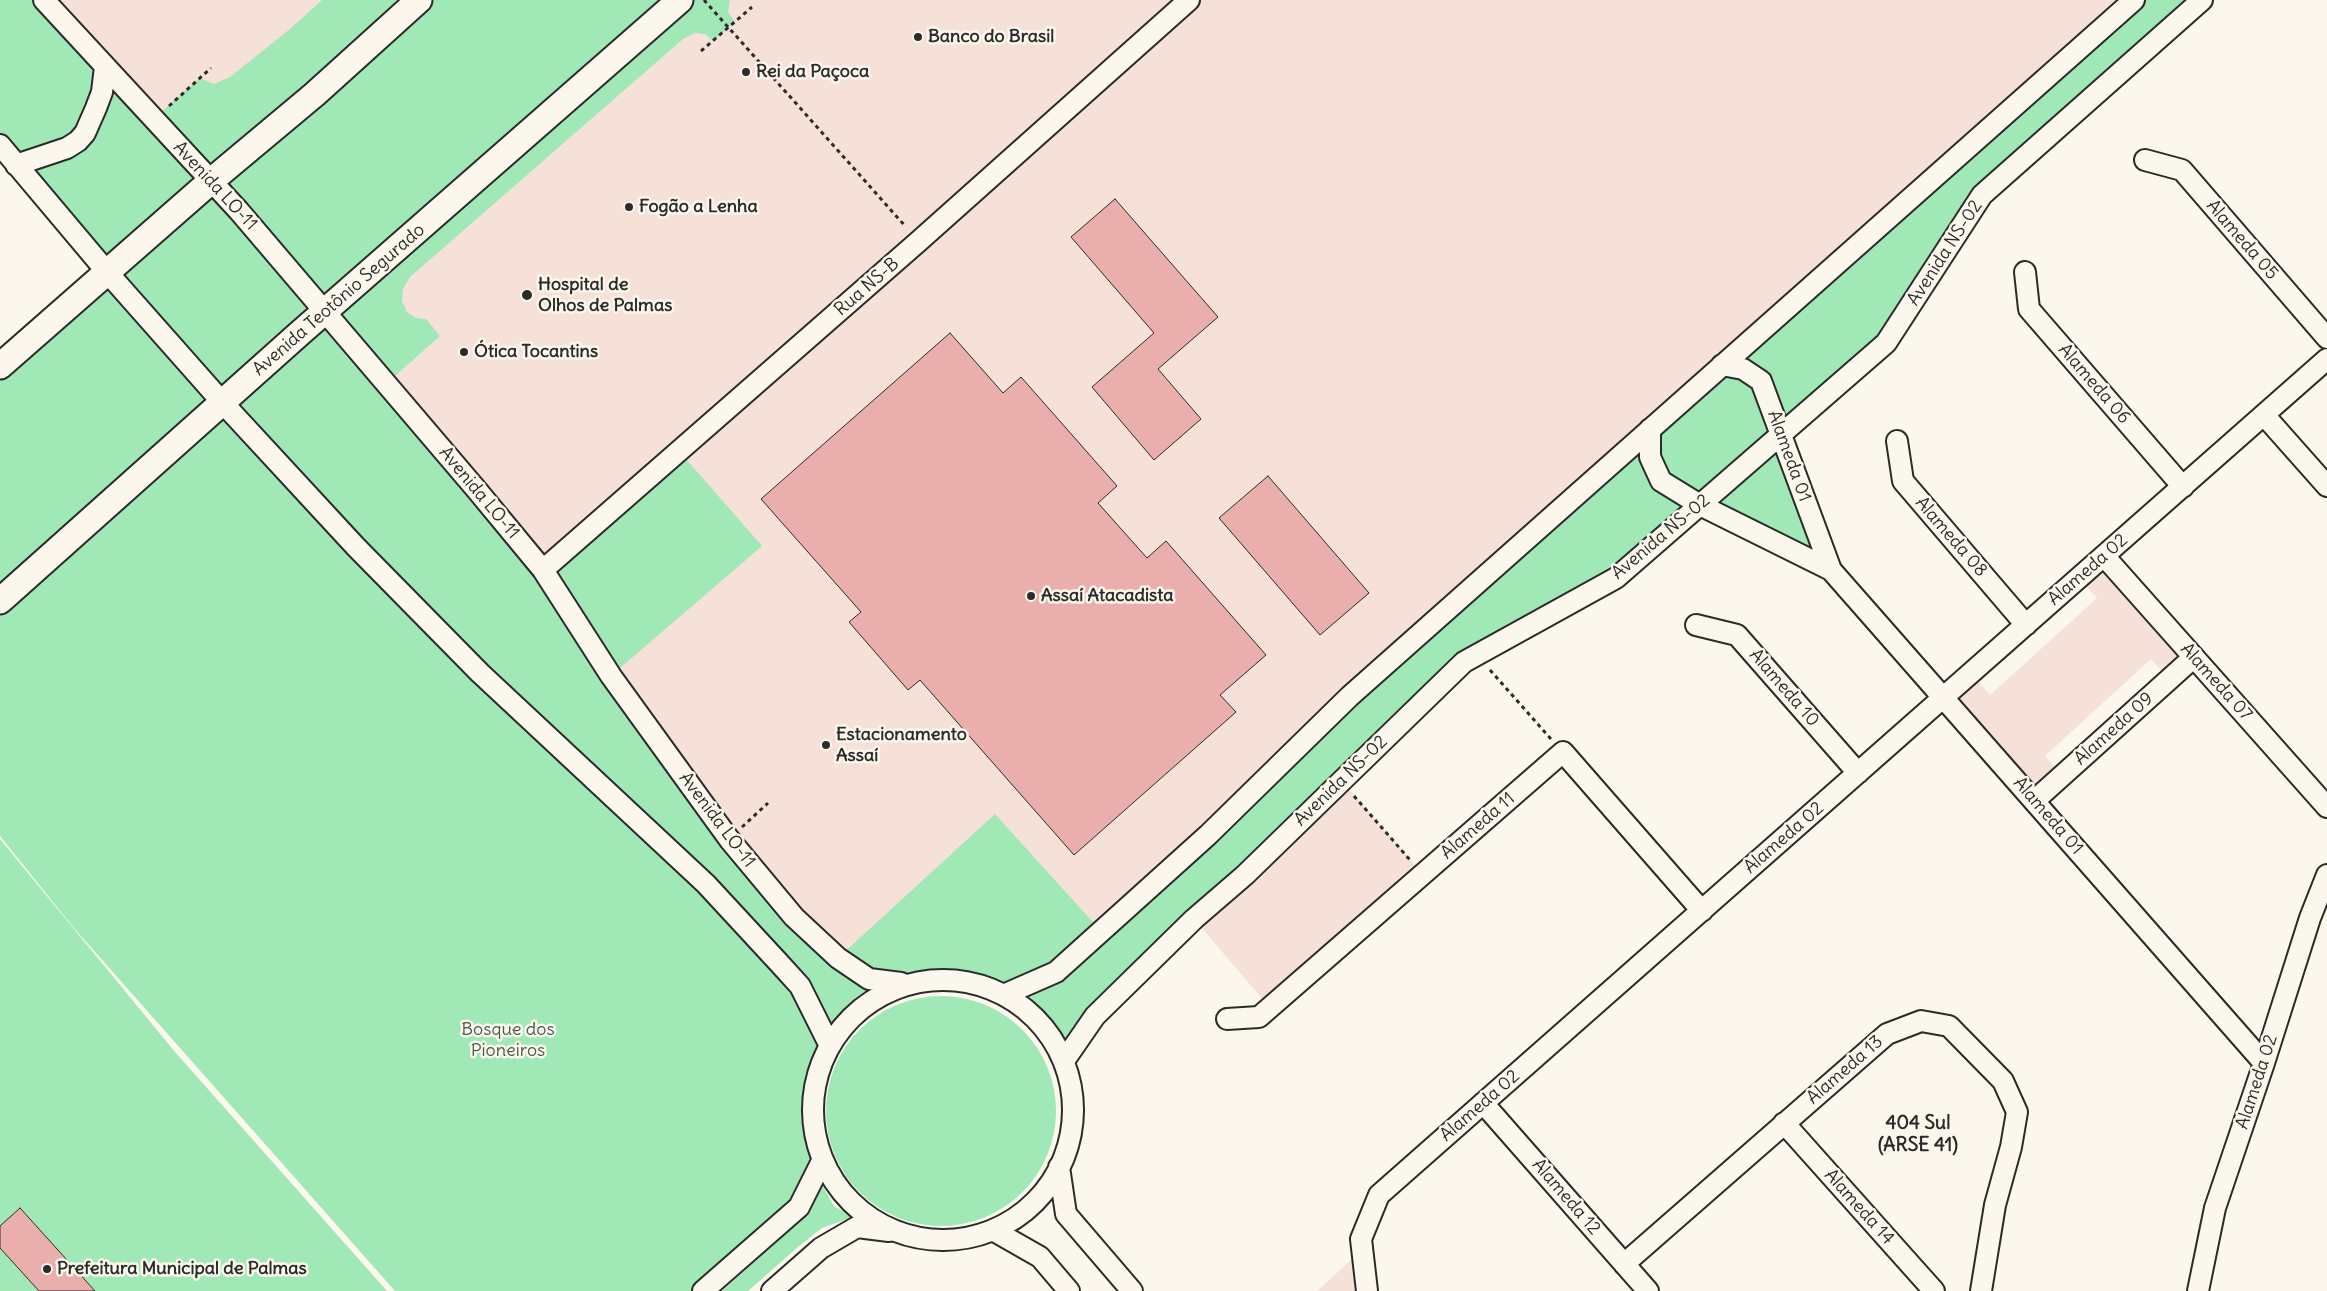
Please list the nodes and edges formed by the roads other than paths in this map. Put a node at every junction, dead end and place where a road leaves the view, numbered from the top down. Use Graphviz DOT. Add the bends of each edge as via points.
graph roads {
  1 [pos="44,0"];
  2 [pos="419,0"];
  3 [pos="680,0"];
  4 [pos="1188,0"];
  5 [pos="2134,0"];
  6 [pos="2202,0"];
  7 [pos="105,67"];
  8 [pos="0,145"];
  9 [pos="2145,160"];
  10 [pos="16,165"];
  11 [pos="212,181"];
  12 [pos="107,272"];
  13 [pos="2026,272"];
  14 [pos="324,311"];
  15 [pos="2327,338"];
  16 [pos="2327,360"];
  17 [pos="1722,365"];
  18 [pos="0,366"];
  19 [pos="222,402"];
  20 [pos="2264,415"];
  21 [pos="1650,429"];
  22 [pos="1781,434"];
  23 [pos="1897,441"];
  24 [pos="2327,486"];
  25 [pos="2182,487"];
  26 [pos="1700,505"];
  27 [pos="2104,556"];
  28 [pos="543,570"];
  29 [pos="1831,570"];
  30 [pos="0,601"];
  31 [pos="1696,625"];
  32 [pos="2026,625"];
  33 [pos="2194,657"];
  34 [pos="1943,698"];
  35 [pos="1858,773"];
  36 [pos="2034,801"];
  37 [pos="2327,807"];
  38 [pos="2327,875"];
  39 [pos="1702,911"];
  40 [pos="901,983"];
  41 [pos="1008,993"];
  42 [pos="1227,1019"];
  43 [pos="829,1044"];
  44 [pos="1066,1058"];
  45 [pos="2264,1063"];
  46 [pos="1483,1103"];
  47 [pos="1784,1124"];
  48 [pos="820,1163"];
  49 [pos="1060,1167"];
  50 [pos="890,1230"];
  51 [pos="998,1233"];
  52 [pos="1624,1264"];
  53 [pos="704,1291"];
  54 [pos="772,1291"];
  55 [pos="1069,1291"];
  56 [pos="1132,1291"];
  57 [pos="1367,1291"];
  58 [pos="1648,1291"];
  59 [pos="1934,1291"];
  60 [pos="1981,1291"];
  61 [pos="2198,1291"];
  1 -- 7 [label="street, Avenida LO-11"];
  2 -- 11 [label="main road"];
  3 -- 14 [label="main road, Avenida Teotônio Segurado"];
  4 -- 28 [label="street, Rua NS-B"];
  5 -- 17 [label="street"];
  6 -- 22 [label="street, Avenida NS-02" via="1982,195 1886,343"];
  7 -- 10 [label="street" via="102,92 78,141 68,148"];
  7 -- 11 [label="street, Avenida LO-11"];
  8 -- 10 [label="street"];
  9 -- 15 [label="street, Alameda 05" via="2182,170"];
  10 -- 12 [label="street"];
  11 -- 12 [label="main road"];
  11 -- 14 [label="street, Avenida LO-11"];
  12 -- 18 [label="main road"];
  12 -- 19 [label="street"];
  13 -- 25 [label="street, Alameda 06" via="2029,309"];
  14 -- 19 [label="main road, Avenida Teotônio Segurado"];
  14 -- 28 [label="street, Avenida LO-11"];
  16 -- 20 [label="street, Alameda 02"];
  17 -- 21 [label="street"];
  17 -- 22 [label="street, Alameda 01" via="1743,369 1761,382"];
  19 -- 30 [label="main road, Avenida Teotônio Segurado"];
  19 -- 43 [label="street" via="356,547 480,673 706,884 800,986"];
  20 -- 24 [label="street"];
  20 -- 25 [label="street, Alameda 02"];
  21 -- 26 [label="street, Alameda 01" via="1650,457 1661,481"];
  21 -- 41 [label="street" via="1350,696 1208,835 1056,972"];
  22 -- 26 [label="street, Avenida NS-02"];
  22 -- 29 [label="street, Alameda 01"];
  23 -- 32 [label="street, Alameda 08" via="1902,481"];
  25 -- 27 [label="street, Alameda 02"];
  26 -- 29 [label="street, Alameda 01"];
  26 -- 44 [label="street, Avenida NS-02" via="1616,578 1464,662 1095,1016"];
  27 -- 32 [label="street, Alameda 02"];
  27 -- 33 [label="street, Alameda 07"];
  28 -- 40 [label="street, Avenida LO-11" via="611,676 729,839 794,917 838,958 869,979"];
  29 -- 34 [label="street, Alameda 01"];
  31 -- 35 [label="street, Alameda 10" via="1737,635"];
  32 -- 34 [label="street, Alameda 02"];
  33 -- 36 [label="street, Alameda 09"];
  33 -- 37 [label="street, Alameda 07"];
  34 -- 35 [label="street, Alameda 02"];
  34 -- 36 [label="street, Alameda 01"];
  35 -- 39 [label="street, Alameda 02"];
  36 -- 45 [label="street, Alameda 01"];
  38 -- 45 [label="street, Alameda 02"];
  39 -- 42 [label="street, Alameda 11" via="1563,752 1259,1017"];
  39 -- 46 [label="street, Alameda 02"];
  40 -- 41 [label="street, Avenida LO-11" via="951,980"];
  40 -- 43 [label="street" via="857,1014"];
  41 -- 44 [label="street"];
  43 -- 48 [label="street" via="815,1090"];
  44 -- 49 [label="street" via="1070,1134"];
  45 -- 61 [label="street, Alameda 02" via="2215,1208"];
  46 -- 52 [label="street, Alameda 12"];
  46 -- 57 [label="street, Alameda 02" via="1379,1195 1361,1239"];
  47 -- 52 [label="street, Alameda 13"];
  47 -- 59 [label="street, Alameda 14"];
  47 -- 60 [label="street, Alameda 13" via="1887,1034 1921,1021 1949,1026 2003,1080 2017,1112 1995,1205"];
  48 -- 50 [label="street" via="860,1208"];
  48 -- 53 [label="street" via="799,1207"];
  49 -- 51 [label="street" via="1036,1204"];
  49 -- 56 [label="street" via="1066,1214"];
  50 -- 51 [label="street" via="948,1243"];
  50 -- 54 [label="street" via="857,1228 820,1248"];
  51 -- 55 [label="street" via="1040,1257"];
  52 -- 58 [label="street, Alameda 12"];
}
